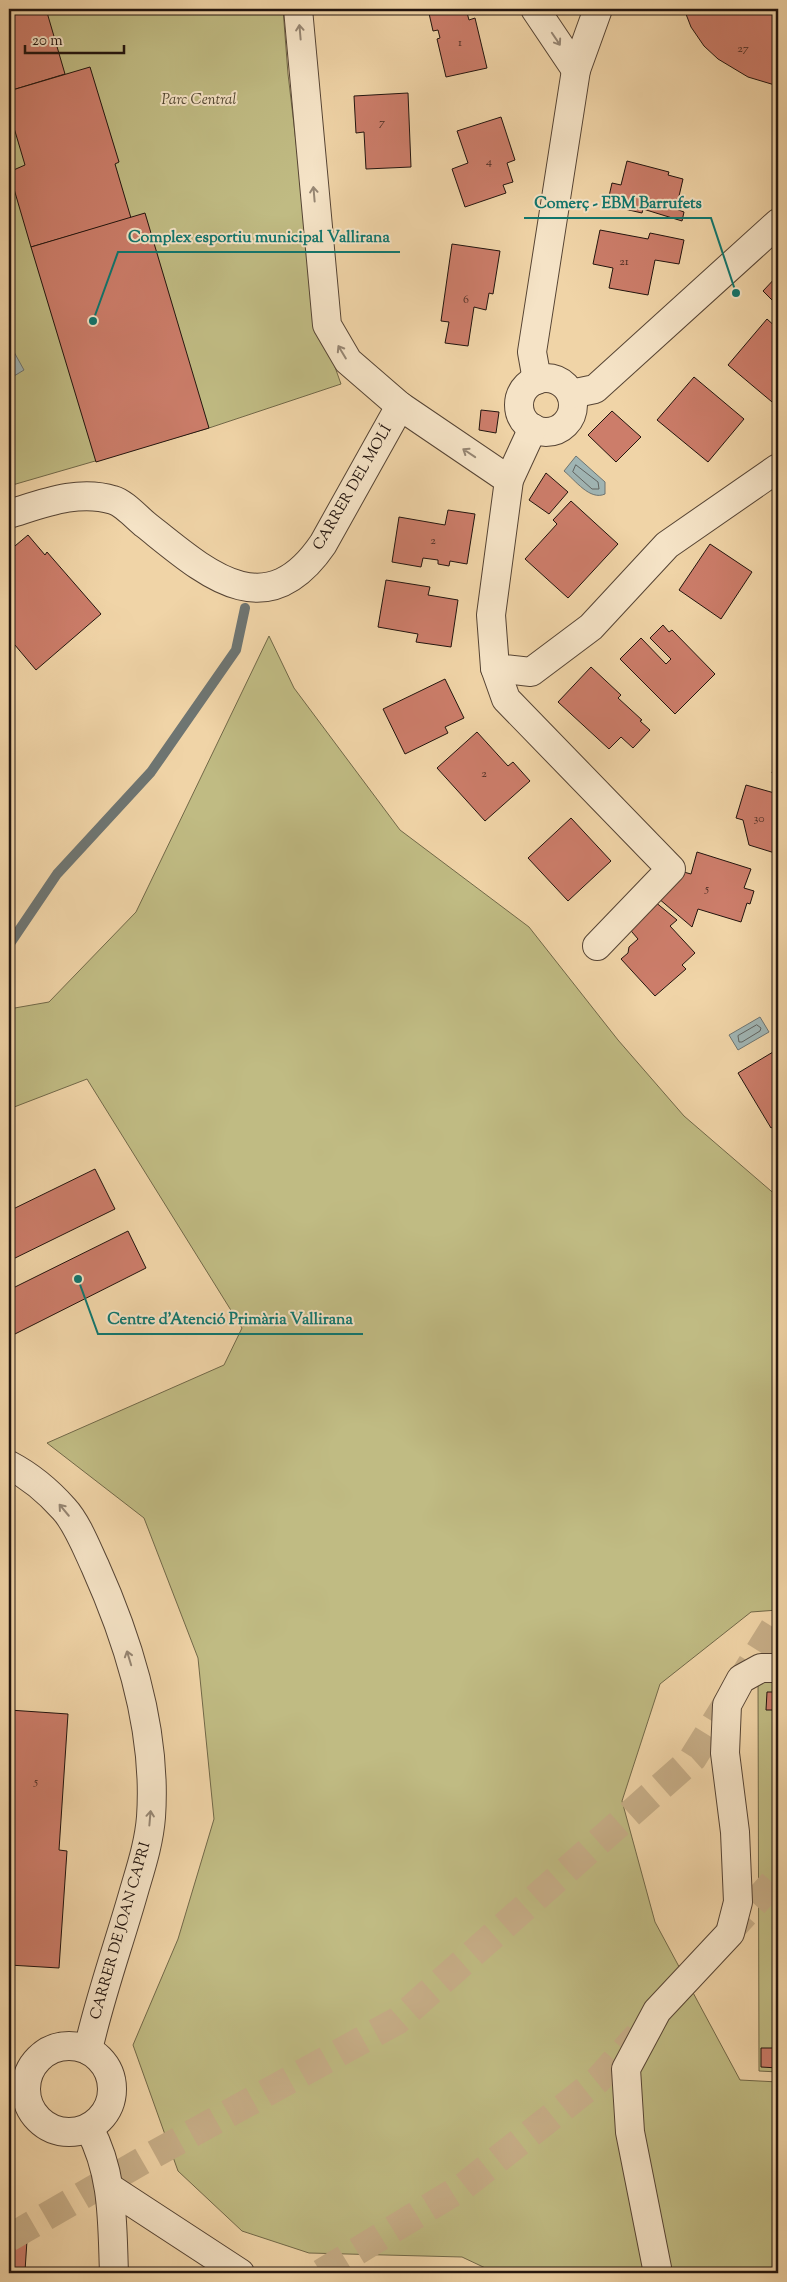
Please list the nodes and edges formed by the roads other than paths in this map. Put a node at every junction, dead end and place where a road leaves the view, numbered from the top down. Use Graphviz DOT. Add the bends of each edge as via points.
graph roads {
  1 [pos="298,9"];
  2 [pos="535,9"];
  3 [pos="598,9"];
  4 [pos="576,70"];
  5 [pos="778,223"];
  6 [pos="537,380"];
  7 [pos="570,394"];
  8 [pos="400,406"];
  9 [pos="533,428"];
  10 [pos="778,468"];
  11 [pos="509,480"];
  12 [pos="9,514"];
  13 [pos="495,668"];
  14 [pos="597,946"];
  15 [pos="9,1465"];
  16 [pos="778,1668"];
  17 [pos="88,2050"];
  18 [pos="17,2081"];
  19 [pos="89,2128"];
  20 [pos="110,2188"];
  21 [pos="114,2273"];
  22 [pos="240,2273"];
  23 [pos="658,2273"];
  8 -- 1 [label="street, one-way" via="348,361 327,325"];
  2 -- 4 [label="street, one-way"];
  3 -- 4 [label="street"];
  4 -- 6 [label="street" via="532,352"];
  5 -- 7 [label="street" via="595,389"];
  6 -- 7 [label="street" via="556,380"];
  6 -- 9 [label="street" via="526,388 520,399 523,418"];
  7 -- 9 [label="street" via="572,414 564,424 546,432"];
  11 -- 8 [label="street, one-way"];
  8 -- 12 [label="street, CARRER DEL MOLÍ" via="310,564 291,579 269,587 234,584 201,568 114,500 74,495"];
  9 -- 11 [label="street"];
  10 -- 13 [label="street" via="667,545 591,627 531,672"];
  11 -- 13 [label="street" via="491,615"];
  13 -- 14 [label="street" via="506,699 671,869"];
  17 -- 15 [label="street, CARRER DE JOAN CAPRI, one-way" via="97,2008 146,1851 151,1818 148,1736 126,1648 87,1549 66,1510 29,1476"];
  16 -- 23 [label="street" via="761,1668 741,1679 728,1705 725,1753 735,1832 738,1902 730,1933 657,2011 626,2069 630,2132"];
  17 -- 18 [label="street" via="64,2046 49,2051"];
  17 -- 19 [label="street" via="106,2066 112,2089 106,2112"];
  18 -- 19 [label="street" via="28,2106 43,2124 65,2133"];
  19 -- 20 [label="street" via="100,2148"];
  20 -- 21 [label="street"];
  20 -- 22 [label="street"];
}
